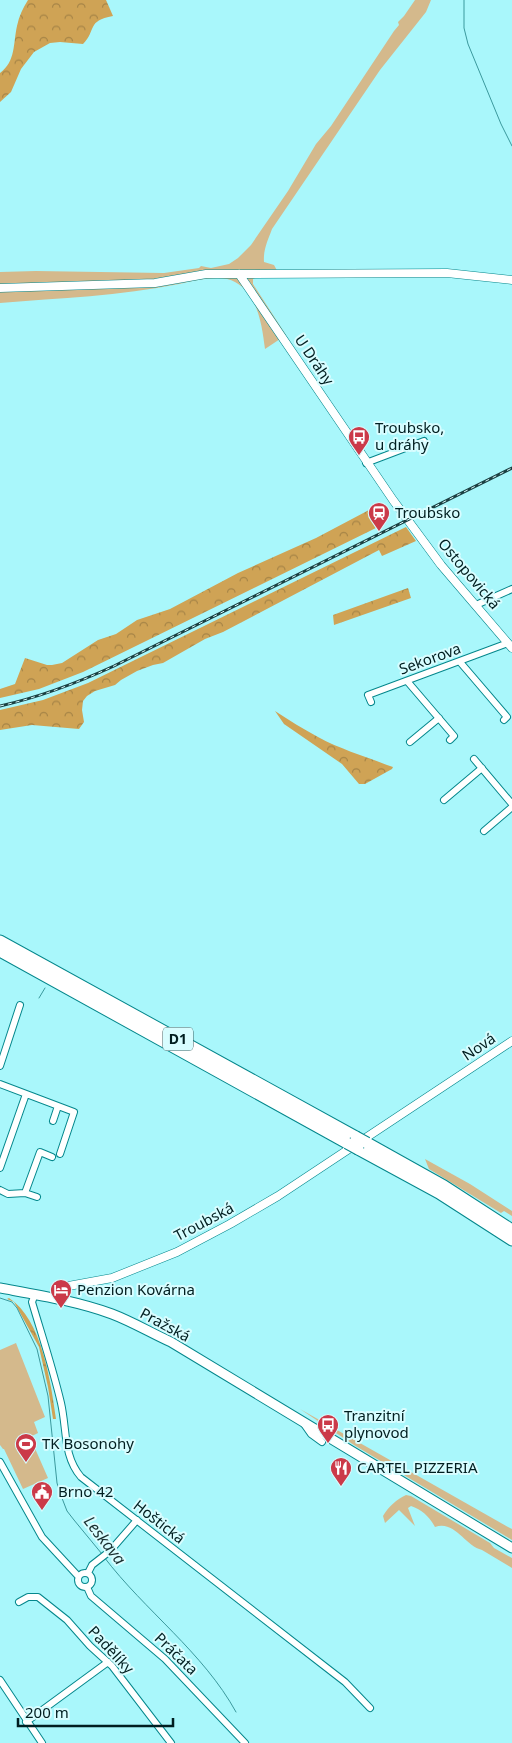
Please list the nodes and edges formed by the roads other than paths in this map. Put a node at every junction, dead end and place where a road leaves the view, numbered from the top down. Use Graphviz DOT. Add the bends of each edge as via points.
graph roads {
  1 [pos="239,274"];
  2 [pos="512,280"];
  3 [pos="0,288"];
  4 [pos="424,441"];
  5 [pos="366,462"];
  6 [pos="406,517"];
  7 [pos="512,589"];
  8 [pos="476,605"];
  9 [pos="510,645"];
  10 [pos="460,662"];
  11 [pos="407,681"];
  12 [pos="371,702"];
  13 [pos="439,718"];
  14 [pos="504,720"];
  15 [pos="450,740"];
  16 [pos="410,742"];
  17 [pos="474,759"];
  18 [pos="482,768"];
  19 [pos="444,800"];
  20 [pos="512,805"];
  21 [pos="484,831"];
  22 [pos="0,941"];
  23 [pos="0,951"];
  24 [pos="20,1005"];
  25 [pos="512,1042"];
  26 [pos="0,1066"];
  27 [pos="0,1084"];
  28 [pos="26,1094"];
  29 [pos="58,1106"];
  30 [pos="53,1120"];
  31 [pos="357,1143"];
  32 [pos="60,1154"];
  33 [pos="52,1156"];
  34 [pos="0,1168"];
  35 [pos="0,1190"];
  36 [pos="25,1193"];
  37 [pos="37,1196"];
  38 [pos="512,1230"];
  39 [pos="512,1240"];
  40 [pos="0,1288"];
  41 [pos="35,1294"];
  42 [pos="54,1298"];
  43 [pos="303,1422"];
  44 [pos="322,1442"];
  45 [pos="0,1462"];
  46 [pos="137,1520"];
  47 [pos="512,1548"];
  48 [pos="88,1573"];
  49 [pos="78,1576"];
  50 [pos="87,1587"];
  51 [pos="19,1602"];
  52 [pos="108,1662"];
  53 [pos="0,1680"];
  54 [pos="370,1708"];
  55 [pos="26,1722"];
  56 [pos="42,1743"];
  57 [pos="170,1743"];
  58 [pos="245,1743"];
  1 -- 2 [label="street" via="447,273"];
  1 -- 3 [label="street" via="206,274 155,283"];
  1 -- 5 [label="street, U Dráhy"];
  4 -- 5 [label="street"];
  5 -- 6 [label="street, U Dráhy"];
  6 -- 8 [label="street, Ostopovická"];
  7 -- 8 [label="street"];
  8 -- 9 [label="street, Ostopovická"];
  9 -- 10 [label="street, Sekorova"];
  10 -- 11 [label="street, Sekorova"];
  10 -- 14 [label="street" via="507,717"];
  11 -- 12 [label="street, Sekorova" via="368,695"];
  11 -- 13 [label="street"];
  13 -- 15 [label="street" via="454,736"];
  13 -- 16 [label="street"];
  17 -- 18 [label="street"];
  18 -- 19 [label="street"];
  18 -- 20 [label="street"];
  20 -- 21 [label="street"];
  22 -- 31 [label="highway, D1"];
  23 -- 31 [label="highway, D1"];
  24 -- 26 [label="street"];
  25 -- 31 [label="street, Nová"];
  27 -- 28 [label="street"];
  28 -- 29 [label="street"];
  28 -- 34 [label="street"];
  29 -- 30 [label="street"];
  29 -- 32 [label="street" via="74,1112"];
  31 -- 38 [label="highway, D1" via="444,1186"];
  31 -- 39 [label="highway, D1"];
  31 -- 42 [label="street, Troubská" via="278,1196 177,1252 112,1278 63,1287"];
  33 -- 36 [label="street" via="40,1152"];
  35 -- 36 [label="street" via="8,1194"];
  36 -- 37 [label="street"];
  40 -- 41 [label="main road, Pražská"];
  41 -- 42 [label="main road, Pražská"];
  41 -- 46 [label="street, Hoštická" via="32,1302 61,1404 70,1461 80,1477"];
  42 -- 43 [label="main road, Pražská" via="137,1325"];
  43 -- 44 [label="street, Pražská"];
  43 -- 47 [label="main road, Pražská"];
  45 -- 49 [label="street" via="42,1538"];
  46 -- 48 [label="street"];
  46 -- 54 [label="street, Hoštická" via="345,1682"];
  48 -- 49 [label="street"];
  48 -- 50 [label="street" via="92,1581"];
  49 -- 50 [label="street" via="79,1585"];
  50 -- 58 [label="street, Práčata" via="91,1596 165,1659"];
  51 -- 52 [label="street, Padělíky" via="28,1597 38,1597 67,1620"];
  52 -- 55 [label="street"];
  52 -- 57 [label="street, Padělíky"];
  53 -- 55 [label="street"];
  55 -- 56 [label="street"];
}
